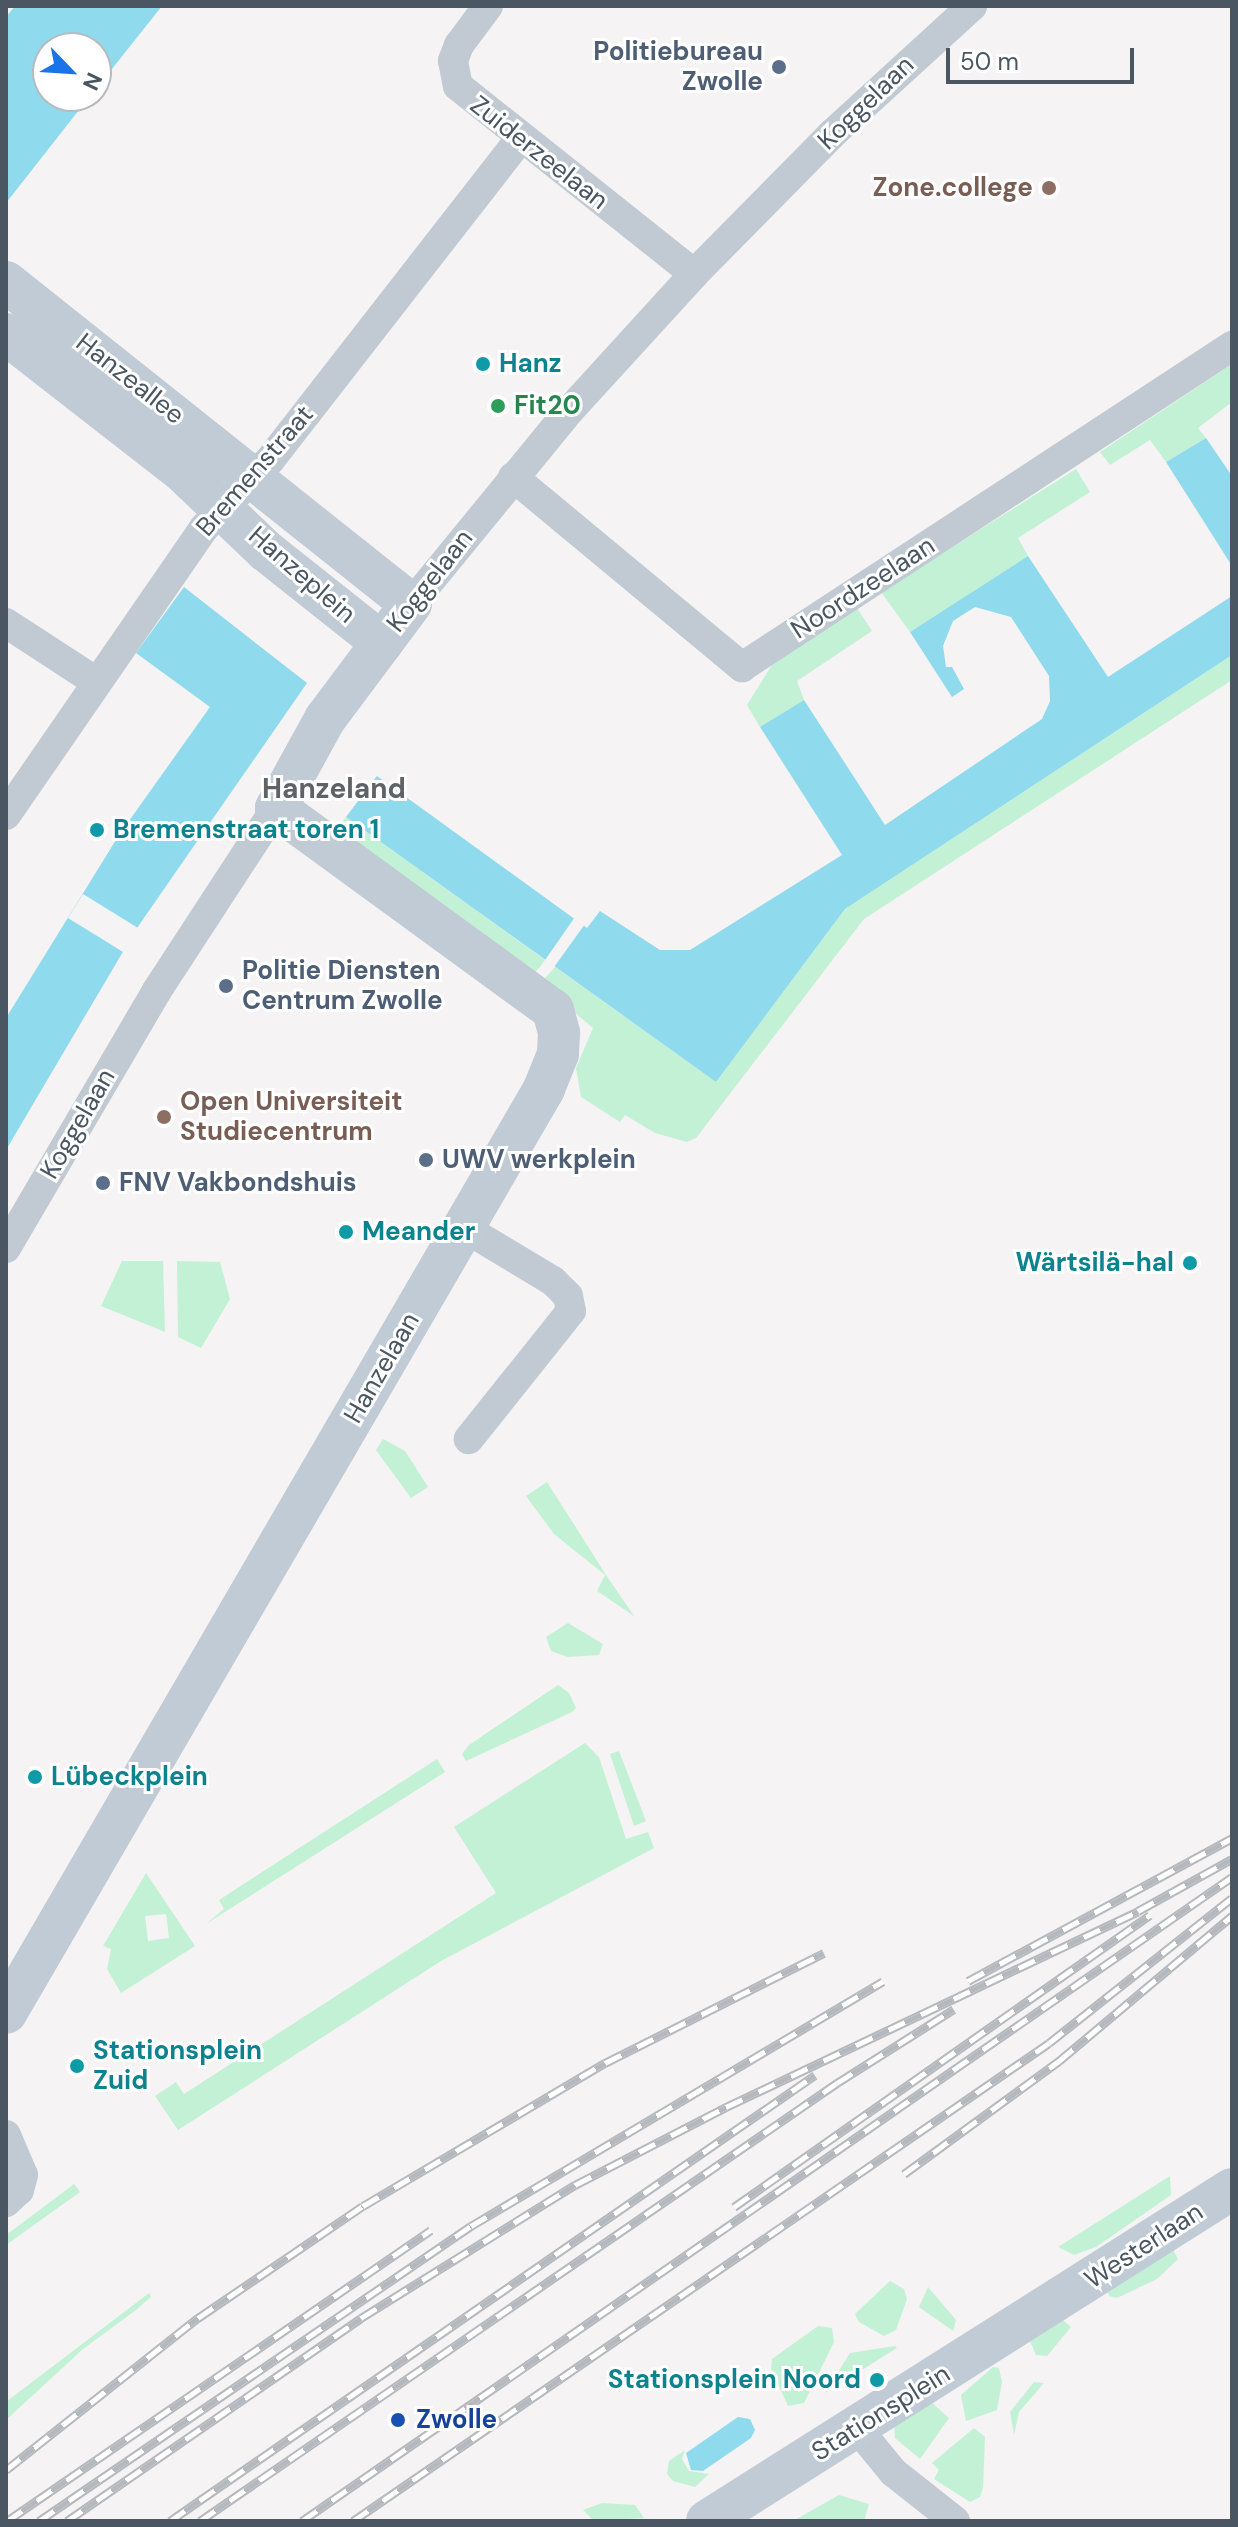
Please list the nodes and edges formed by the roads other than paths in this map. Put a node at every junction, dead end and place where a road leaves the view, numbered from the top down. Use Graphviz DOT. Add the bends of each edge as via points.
graph roads {
  1 [pos="488,6"];
  2 [pos="972,6"];
  3 [pos="520,139"];
  4 [pos="694,274"];
  5 [pos="6,282"];
  6 [pos="6,334"];
  7 [pos="1232,346"];
  8 [pos="513,477"];
  9 [pos="237,493"];
  10 [pos="411,604"];
  11 [pos="6,623"];
  12 [pos="382,643"];
  13 [pos="95,681"];
  14 [pos="276,808"];
  15 [pos="6,815"];
  16 [pos="463,1227"];
  17 [pos="6,1248"];
  18 [pos="469,1439"];
  19 [pos="6,2013"];
  20 [pos="6,2135"];
  21 [pos="1232,2189"];
  22 [pos="6,2202"];
  23 [pos="1056,2303"];
  24 [pos="857,2428"];
  25 [pos="707,2521"];
  26 [pos="955,2521"];
  1 -- 3 [label="street, Zuiderzeelaan" via="459,45 453,73 467,97"];
  2 -- 4 [label="street, Koggelaan" via="832,134"];
  3 -- 4 [label="street, Zuiderzeelaan"];
  3 -- 9 [label="street, Bremenstraat"];
  4 -- 8 [label="street, Koggelaan"];
  5 -- 9 [label="street, Hanzeallee"];
  6 -- 9 [label="street, Hanzeallee"];
  7 -- 8 [label="street, Noordzeelaan" via="742,667"];
  8 -- 10 [label="street, Koggelaan"];
  9 -- 10 [label="street, Hanzeplein"];
  9 -- 12 [label="street, Hanzeplein" via="266,551"];
  9 -- 13 [label="street, Bremenstraat"];
  10 -- 12 [label="street, Koggelaan"];
  11 -- 13 [label="street"];
  12 -- 14 [label="street, Koggelaan" via="325,719"];
  13 -- 15 [label="street, Bremenstraat"];
  14 -- 16 [label="street, Hanzelaan" via="553,1010 558,1054 549,1077"];
  14 -- 17 [label="street, Koggelaan" via="156,992"];
  16 -- 18 [label="street" via="553,1281 568,1296 571,1311"];
  16 -- 19 [label="street, Hanzelaan"];
  20 -- 22 [label="street" via="23,2175 19,2190"];
  21 -- 23 [label="street, Westerlaan"];
  23 -- 24 [label="street, Stationsplein"];
  24 -- 25 [label="street, Stationsplein"];
  24 -- 26 [label="street" via="893,2472"];
}
